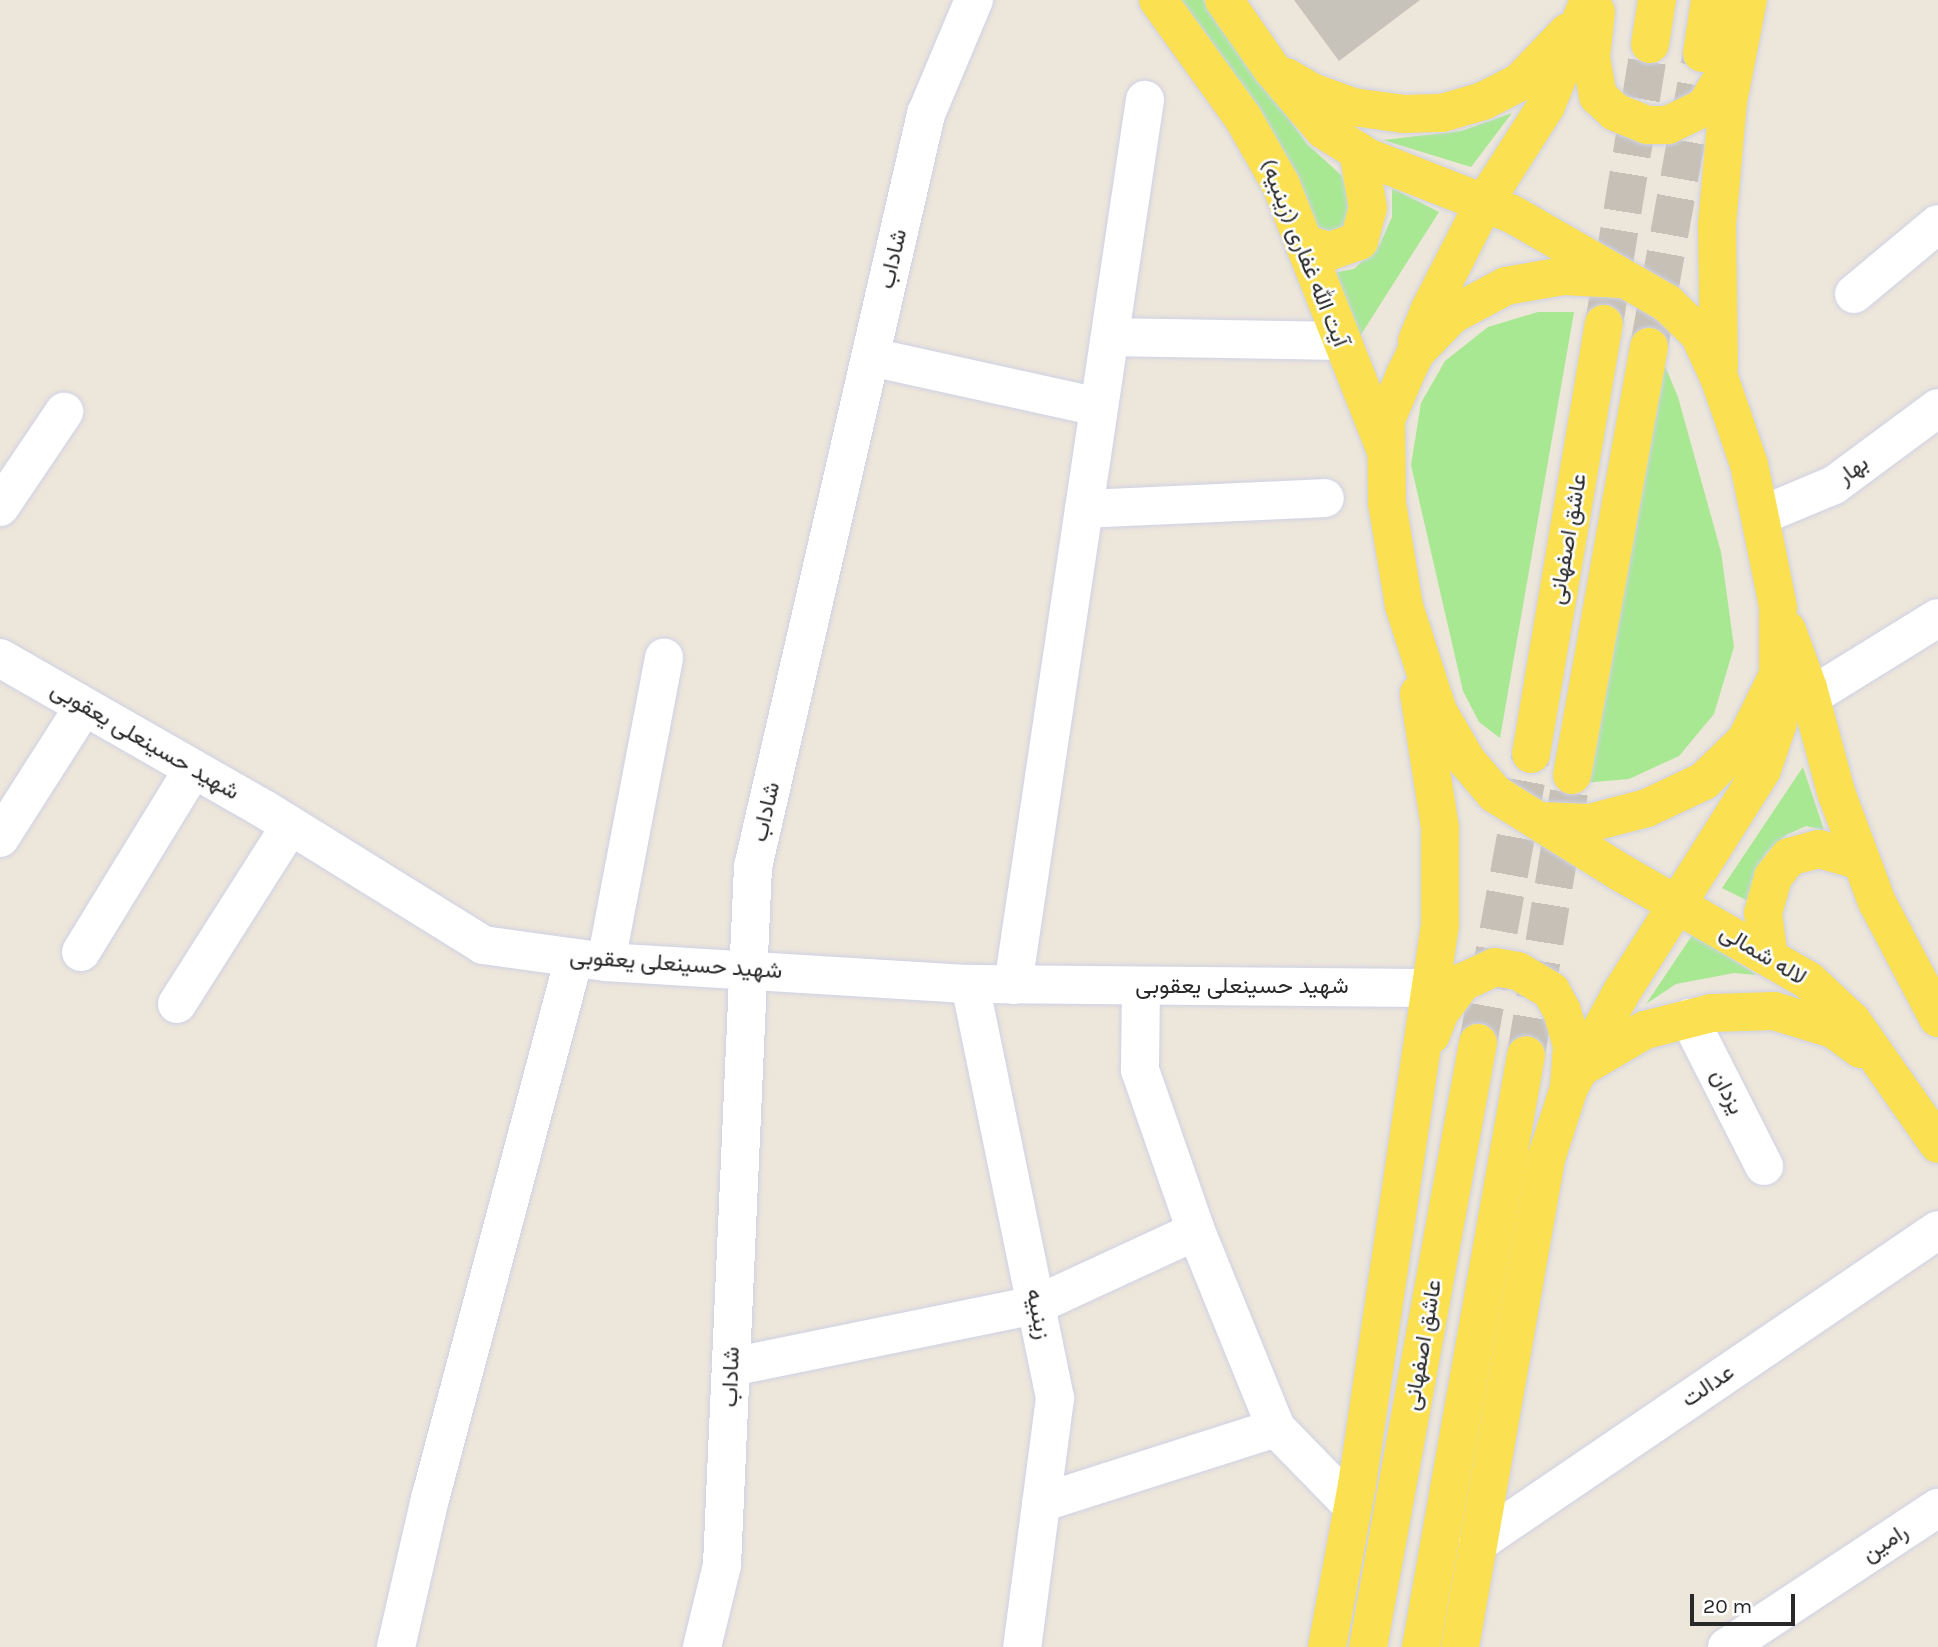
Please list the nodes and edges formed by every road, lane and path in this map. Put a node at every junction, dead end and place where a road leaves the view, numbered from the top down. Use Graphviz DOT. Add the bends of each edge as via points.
graph roads {
  1 [pos="974,0"];
  2 [pos="1158,0"];
  3 [pos="1224,0"];
  4 [pos="1657,0"];
  5 [pos="1710,0"];
  6 [pos="1748,0"];
  7 [pos="1590,6"];
  8 [pos="1650,44"];
  9 [pos="1702,53"];
  10 [pos="1272,69"];
  11 [pos="1145,100"];
  12 [pos="1358,151"];
  13 [pos="1484,203"];
  14 [pos="1938,224"];
  15 [pos="1305,244"];
  16 [pos="1621,279"];
  17 [pos="1854,294"];
  18 [pos="1604,324"];
  19 [pos="1110,337"];
  20 [pos="1340,341"];
  21 [pos="1649,347"];
  22 [pos="870,357"];
  23 [pos="1405,375"];
  24 [pos="1720,380"];
  25 [pos="1099,407"];
  26 [pos="1938,408"];
  27 [pos="64,412"];
  28 [pos="1384,446"];
  29 [pos="1325,498"];
  30 [pos="0,507"];
  31 [pos="1084,509"];
  32 [pos="1760,516"];
  33 [pos="1404,606"];
  34 [pos="1778,607"];
  35 [pos="1938,618"];
  36 [pos="664,657"];
  37 [pos="0,658"];
  38 [pos="1778,675"];
  39 [pos="1810,697"];
  40 [pos="84,706"];
  41 [pos="1531,754"];
  42 [pos="193,769"];
  43 [pos="1572,775"];
  44 [pos="1538,821"];
  45 [pos="290,825"];
  46 [pos="0,838"];
  47 [pos="1861,861"];
  48 [pos="1678,906"];
  49 [pos="81,952"];
  50 [pos="1769,957"];
  51 [pos="590,960"];
  52 [pos="748,969"];
  53 [pos="970,984"];
  54 [pos="1013,985"];
  55 [pos="1140,986"];
  56 [pos="1430,988"];
  57 [pos="177,1004"];
  58 [pos="1689,1018"];
  59 [pos="1938,1018"];
  60 [pos="1478,1042"];
  61 [pos="1525,1055"];
  62 [pos="1881,1063"];
  63 [pos="1419,1067"];
  64 [pos="1575,1078"];
  65 [pos="1938,1144"];
  66 [pos="1764,1166"];
  67 [pos="1938,1230"];
  68 [pos="1196,1231"];
  69 [pos="1036,1305"];
  70 [pos="731,1367"];
  71 [pos="1276,1428"];
  72 [pos="1041,1503"];
  73 [pos="1353,1506"];
  74 [pos="1938,1508"];
  75 [pos="1478,1543"];
  76 [pos="396,1647"];
  77 [pos="702,1647"];
  78 [pos="1022,1647"];
  79 [pos="1327,1647"];
  80 [pos="1368,1647"];
  81 [pos="1421,1647"];
  82 [pos="1460,1647"];
  83 [pos="1727,1647"];
  1 -- 22 [label="street, شاداب" via="926,114"];
  2 -- 15 [label="main road, آیت الله غفاری (زینبیه)" via="1243,118 1281,185"];
  3 -- 10 [label="main road"];
  4 -- 8 [label="main road"];
  5 -- 9 [label="main road"];
  6 -- 7 [label="main road" via="1727,74 1705,107 1668,125 1647,125 1615,112 1598,96 1591,57"];
  6 -- 24 [label="main road" via="1728,102 1717,225"];
  7 -- 10 [label="main road" via="1520,82 1483,101 1442,113 1404,114 1353,107 1312,92"];
  7 -- 13 [label="main road" via="1546,106"];
  10 -- 12 [label="main road" via="1324,130"];
  11 -- 19 [label="street"];
  12 -- 13 [label="main road"];
  12 -- 15 [label="main road" via="1368,208 1359,241 1330,251"];
  13 -- 16 [label="main road" via="1512,214"];
  13 -- 23 [label="main road" via="1429,311"];
  14 -- 17 [label="street"];
  15 -- 20 [label="main road, آیت الله غفاری (زینبیه)"];
  16 -- 23 [label="main road" via="1563,276 1506,286 1452,315 1416,352"];
  16 -- 24 [label="main road" via="1667,303 1699,334"];
  18 -- 41 [label="main road, عاشق اصفهانی"];
  19 -- 20 [label="street"];
  19 -- 25 [label="street"];
  20 -- 28 [label="main road, آیت الله غفاری (زینبیه)"];
  21 -- 43 [label="main road, عاشق اصفهانی"];
  22 -- 25 [label="street"];
  22 -- 52 [label="street, شاداب" via="753,867"];
  23 -- 28 [label="main road" via="1386,420"];
  24 -- 32 [label="main road" via="1749,464"];
  25 -- 31 [label="street"];
  26 -- 32 [label="street, بهار" via="1834,485"];
  27 -- 30 [label="street"];
  28 -- 33 [label="main road" via="1387,503"];
  29 -- 31 [label="street"];
  31 -- 54 [label="street"];
  32 -- 34 [label="main road"];
  33 -- 44 [label="main road, لاله شمالی" via="1438,711 1467,761 1495,794"];
  33 -- 56 [label="main road" via="1440,827 1440,925"];
  34 -- 38 [label="main road"];
  34 -- 39 [label="main road"];
  35 -- 39 [label="street"];
  36 -- 51 [label="street"];
  37 -- 40 [label="street, شهید حسینعلی یعقوبی"];
  38 -- 44 [label="main road" via="1746,740 1704,781 1647,808 1601,820"];
  38 -- 48 [label="main road" via="1778,723 1762,769"];
  39 -- 47 [label="main road"];
  40 -- 42 [label="street, شهید حسینعلی یعقوبی"];
  40 -- 46 [label="street"];
  42 -- 45 [label="street, شهید حسینعلی یعقوبی"];
  42 -- 49 [label="street"];
  44 -- 48 [label="main road, لاله شمالی"];
  45 -- 51 [label="street, شهید حسینعلی یعقوبی" via="483,945"];
  45 -- 57 [label="street"];
  47 -- 50 [label="main road" via="1819,849 1789,858 1773,877 1763,913"];
  47 -- 59 [label="main road" via="1877,902"];
  48 -- 50 [label="main road, لاله شمالی"];
  48 -- 64 [label="main road" via="1621,993"];
  50 -- 62 [label="main road, لاله شمالی" via="1808,980 1853,1021"];
  51 -- 52 [label="street, شهید حسینعلی یعقوبی"];
  51 -- 76 [label="street" via="430,1499"];
  52 -- 53 [label="street, شهید حسینعلی یعقوبی"];
  52 -- 70 [label="street, شاداب"];
  53 -- 54 [label="street, شهید حسینعلی یعقوبی"];
  53 -- 69 [label="street, زینبیه"];
  54 -- 55 [label="street, شهید حسینعلی یعقوبی"];
  55 -- 56 [label="street, شهید حسینعلی یعقوبی"];
  55 -- 68 [label="street" via="1140,1070"];
  56 -- 63 [label="main road"];
  58 -- 62 [label="main road" via="1773,1011 1833,1029"];
  58 -- 64 [label="main road" via="1645,1030"];
  58 -- 66 [label="street, یزدان"];
  60 -- 80 [label="main road, عاشق اصفهانی"];
  61 -- 81 [label="main road"];
  62 -- 65 [label="main road, لاله شمالی"];
  63 -- 64 [label="main road" via="1440,1012 1463,982 1495,967 1518,971 1551,992 1572,1046"];
  63 -- 73 [label="main road"];
  64 -- 75 [label="main road" via="1546,1159"];
  67 -- 75 [label="street, عدالت"];
  68 -- 69 [label="street"];
  68 -- 71 [label="street"];
  69 -- 70 [label="street"];
  69 -- 72 [label="street, زینبیه" via="1055,1398"];
  70 -- 77 [label="street, شاداب" via="722,1565"];
  71 -- 72 [label="street"];
  71 -- 73 [label="street"];
  72 -- 78 [label="street, زینبیه"];
  73 -- 79 [label="main road"];
  74 -- 83 [label="street, رامین"];
  75 -- 82 [label="main road"];
}
